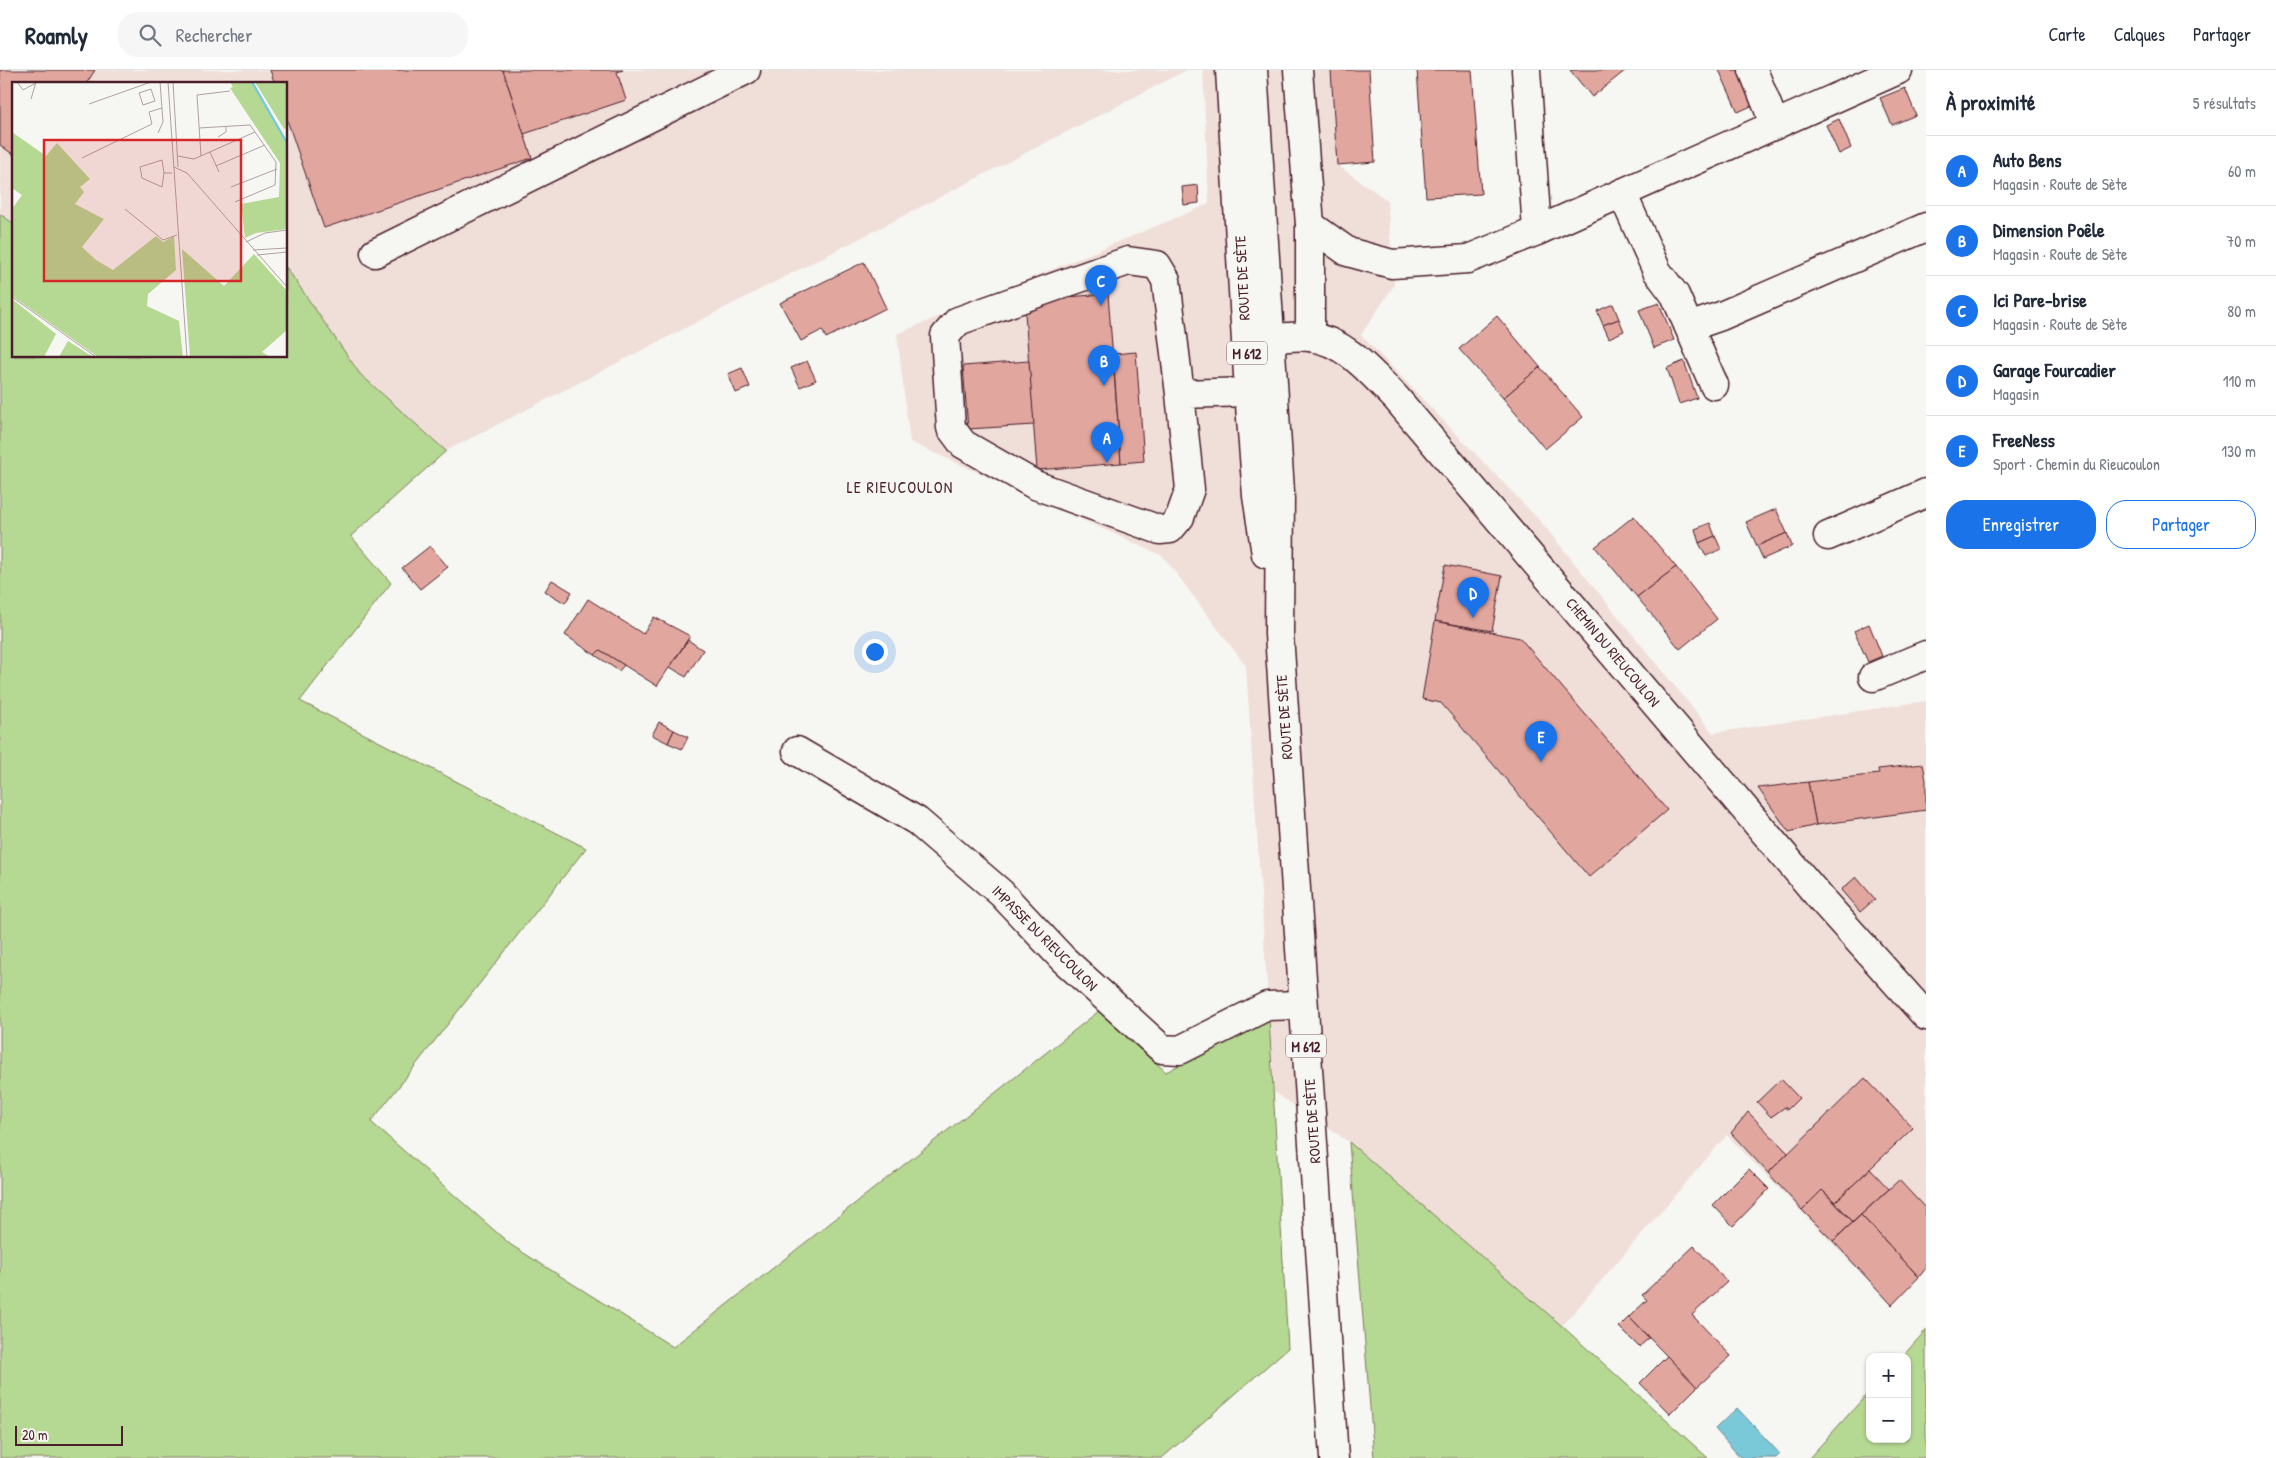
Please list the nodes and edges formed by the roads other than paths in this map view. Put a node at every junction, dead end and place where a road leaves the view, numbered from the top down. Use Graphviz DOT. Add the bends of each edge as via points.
graph roads {
  1 [pos="746,70"];
  2 [pos="1230,70"];
  3 [pos="1253,70"];
  4 [pos="1298,70"];
  5 [pos="1526,70"];
  6 [pos="1753,70"];
  7 [pos="1898,70"];
  8 [pos="1775,125"];
  9 [pos="1622,193"];
  10 [pos="1310,225"];
  11 [pos="1926,227"];
  12 [pos="1537,231"];
  13 [pos="375,254"];
  14 [pos="1689,327"];
  15 [pos="1310,337"];
  16 [pos="1271,338"];
  17 [pos="1714,385"];
  18 [pos="1249,392"];
  19 [pos="1180,394"];
  20 [pos="1926,493"];
  21 [pos="1828,536"];
  22 [pos="1279,634"];
  23 [pos="1926,655"];
  24 [pos="1873,677"];
  25 [pos="797,751"];
  26 [pos="1303,1005"];
  27 [pos="1926,1016"];
  28 [pos="1334,1458"];
  1 -- 13 [label="main road"];
  2 -- 18 [label="main road, ROUTE DE SÈTE / M 612"];
  3 -- 16 [label="main road, ROUTE DE SÈTE / M 612"];
  4 -- 10 [label="main road"];
  5 -- 12 [label="main road"];
  6 -- 8 [label="main road"];
  7 -- 8 [label="main road"];
  8 -- 9 [label="main road"];
  9 -- 12 [label="main road"];
  9 -- 14 [label="main road" via="1656,272 1675,295"];
  10 -- 12 [label="main road" via="1348,252 1392,264 1468,260"];
  10 -- 15 [label="main road"];
  11 -- 14 [label="main road"];
  14 -- 17 [label="main road"];
  15 -- 16 [label="main road, CHEMIN DU RIEUCOULON"];
  15 -- 27 [label="main road, CHEMIN DU RIEUCOULON" via="1355,358 1396,398 1822,900"];
  16 -- 22 [label="main road, ROUTE DE SÈTE / M 612" via="1280,492"];
  18 -- 19 [label="main road"];
  18 -- 22 [label="main road, ROUTE DE SÈTE / M 612" via="1257,496"];
  19 -- 19 [label="main road" via="1166,280 1157,266 1128,261 958,320 944,336 951,428 963,444 1035,485 1160,530 1170,529 1180,517 1190,489"];
  20 -- 21 [label="main road"];
  22 -- 26 [label="main road, ROUTE DE SÈTE / M 612"];
  23 -- 24 [label="main road"];
  25 -- 26 [label="main road, IMPASSE DU RIEUCOULON" via="917,821 1001,893 1063,959 1162,1049 1180,1050 1268,1006"];
  26 -- 28 [label="main road, ROUTE DE SÈTE / M 612"];
}
